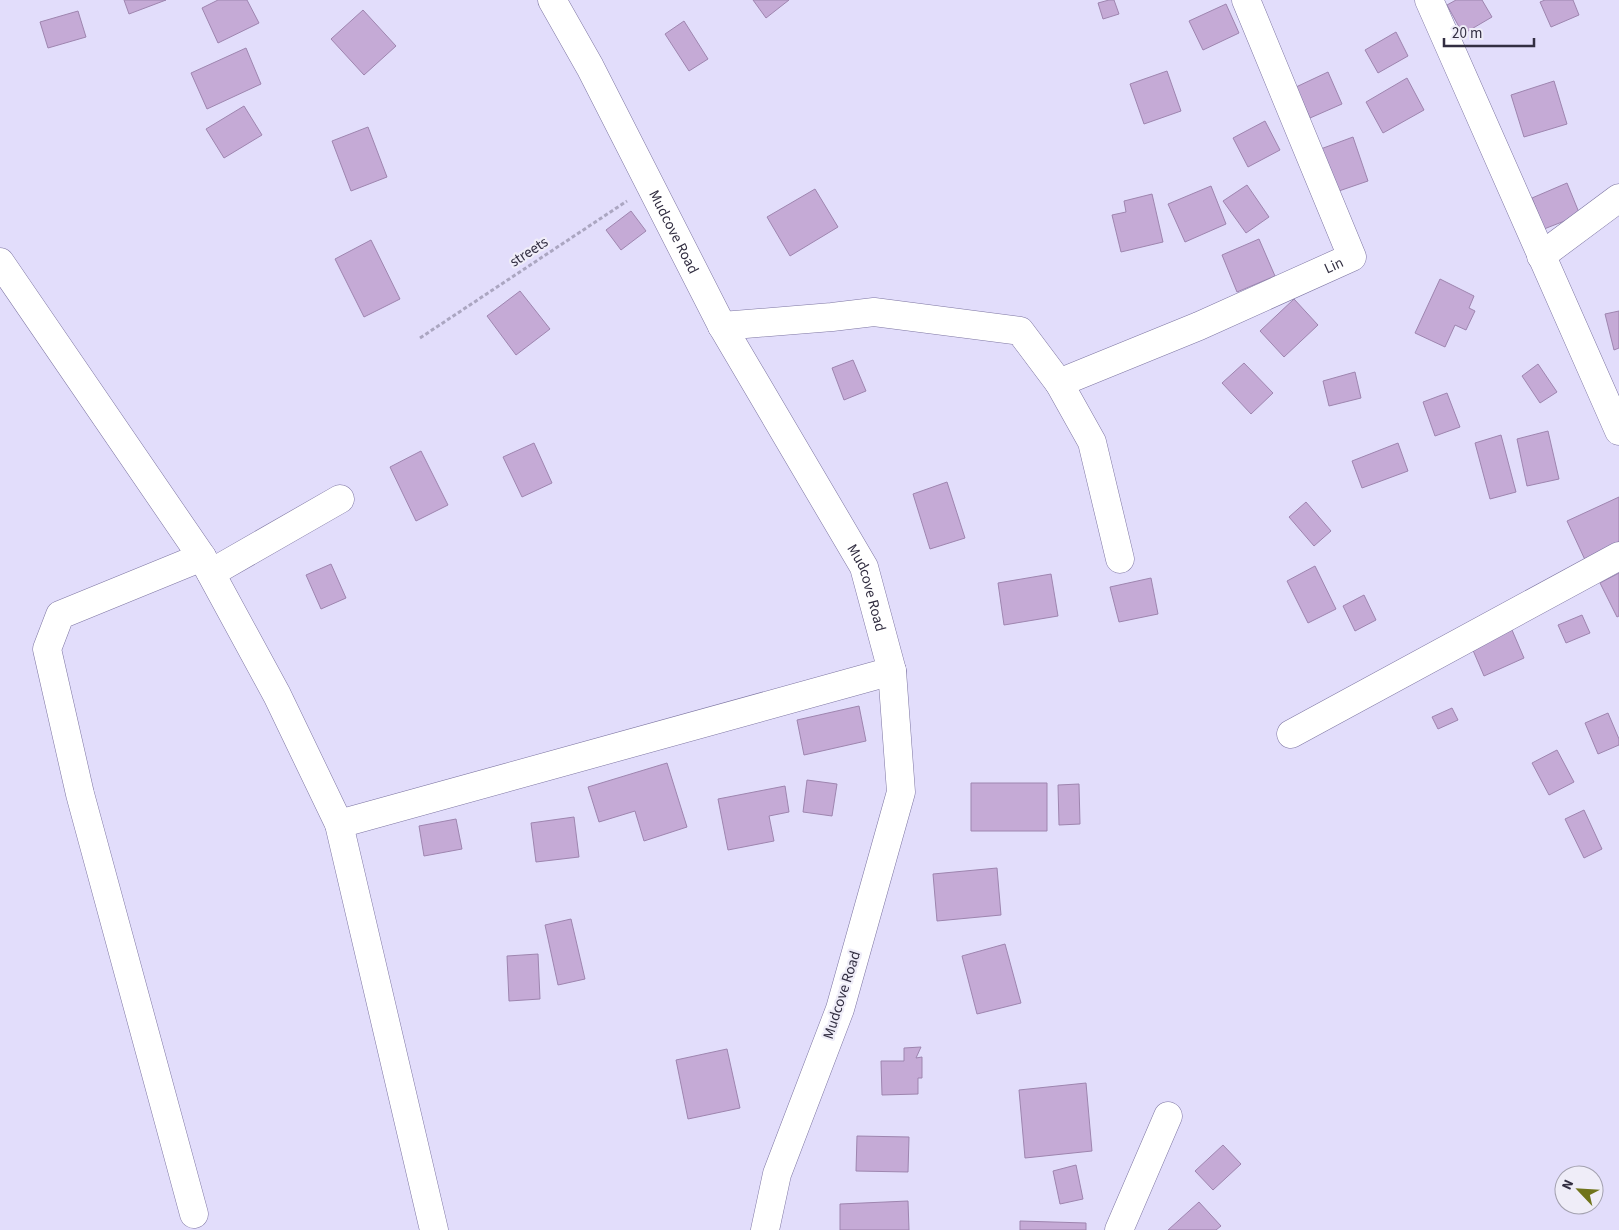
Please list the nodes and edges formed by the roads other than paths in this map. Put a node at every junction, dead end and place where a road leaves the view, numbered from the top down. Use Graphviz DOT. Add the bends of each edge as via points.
graph roads {
  1 [pos="552,0"];
  2 [pos="1246,0"];
  3 [pos="1429,0"];
  4 [pos="1619,198"];
  5 [pos="1542,256"];
  6 [pos="0,262"];
  7 [pos="722,326"];
  8 [pos="1059,383"];
  9 [pos="1613,404"];
  10 [pos="1619,431"];
  11 [pos="340,500"];
  12 [pos="1619,556"];
  13 [pos="1120,558"];
  14 [pos="206,565"];
  15 [pos="892,671"];
  16 [pos="1291,734"];
  17 [pos="339,824"];
  18 [pos="1168,1116"];
  19 [pos="194,1214"];
  20 [pos="434,1230"];
  21 [pos="765,1230"];
  22 [pos="1119,1230"];
  1 -- 7 [label="street, Mudcove Road" via="590,67"];
  2 -- 8 [label="street, Lin" via="1352,257 1200,326"];
  3 -- 5 [label="street"];
  4 -- 5 [label="street"];
  5 -- 9 [label="street"];
  6 -- 14 [label="street"];
  7 -- 8 [label="street" via="874,312 1020,331"];
  7 -- 15 [label="street, Mudcove Road" via="864,567"];
  8 -- 13 [label="street" via="1092,442"];
  9 -- 10 [label="street"];
  11 -- 14 [label="street"];
  12 -- 16 [label="street"];
  14 -- 17 [label="street" via="277,695"];
  14 -- 19 [label="street" via="60,615 47,649 80,794"];
  15 -- 17 [label="street"];
  15 -- 21 [label="street, Mudcove Road" via="901,792 840,1009 777,1174"];
  17 -- 20 [label="street"];
  18 -- 22 [label="street"];
}
